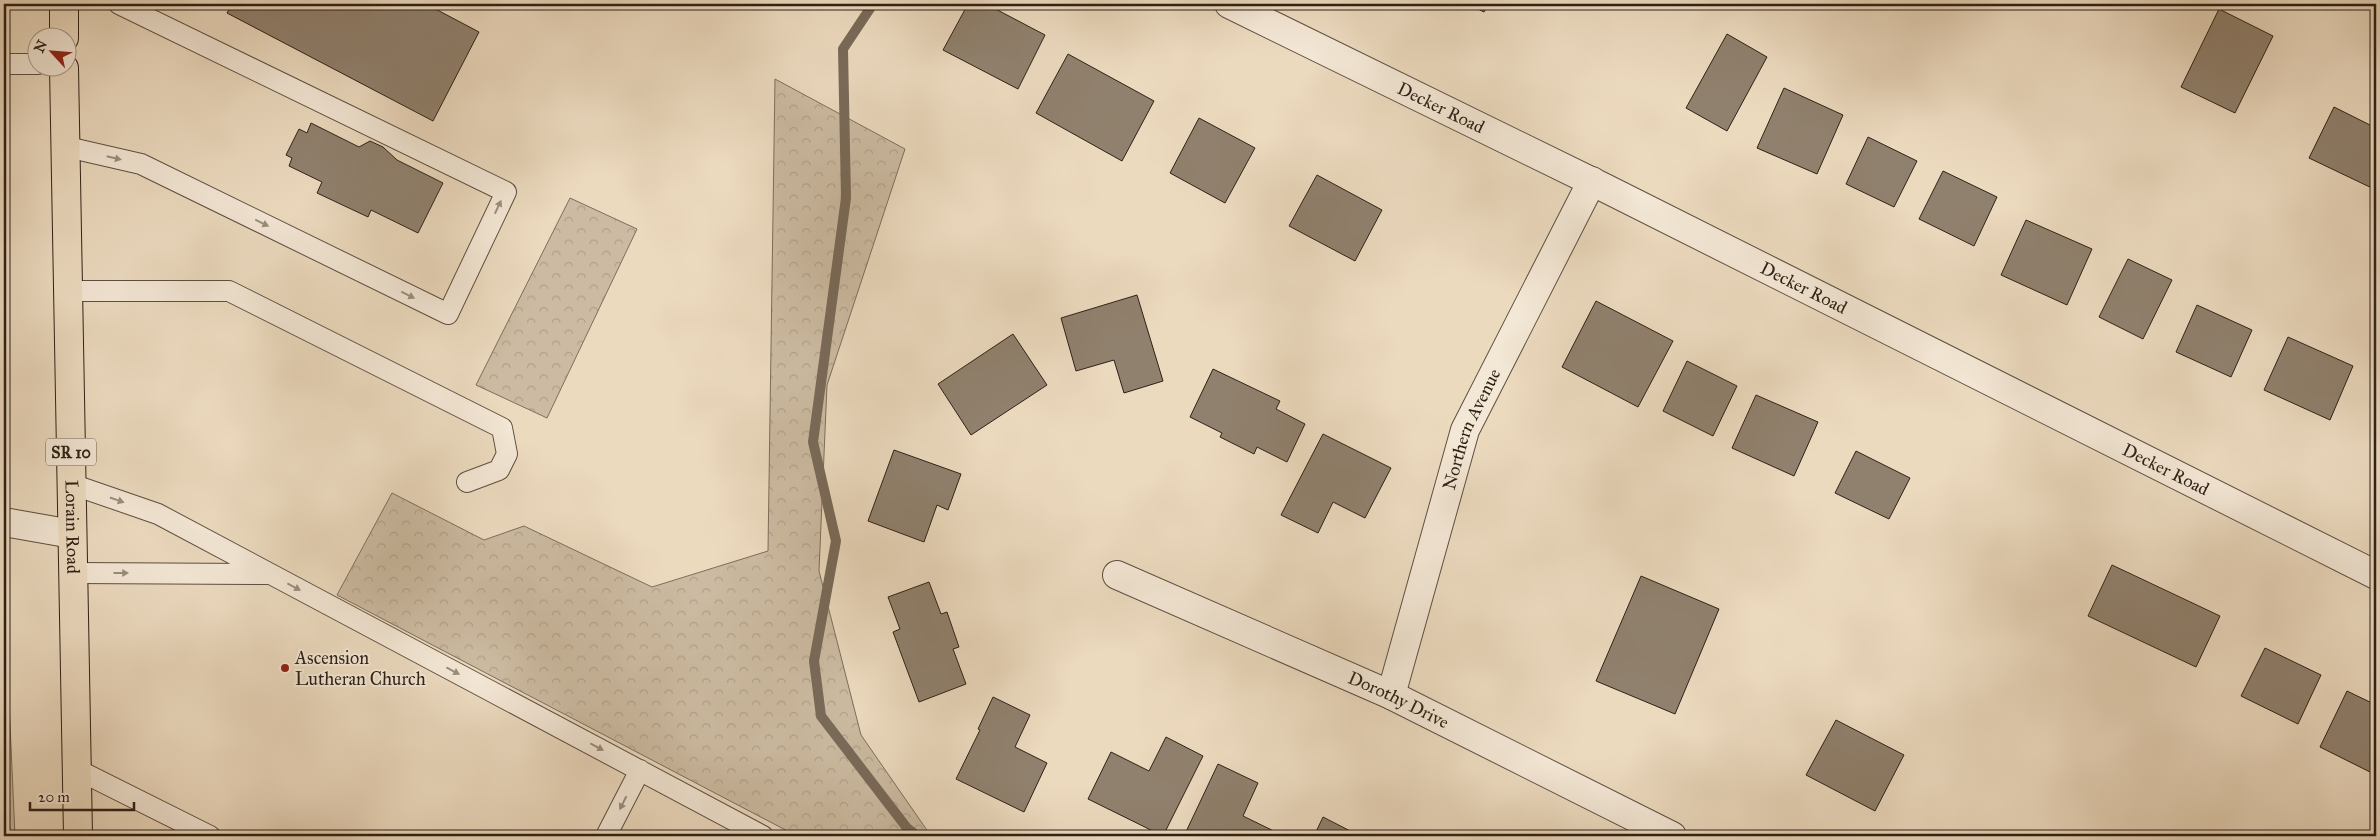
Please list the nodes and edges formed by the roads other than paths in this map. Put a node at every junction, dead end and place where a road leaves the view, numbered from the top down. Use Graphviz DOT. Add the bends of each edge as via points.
graph roads {
  1 [pos="64,4"];
  2 [pos="119,4"];
  3 [pos="1229,4"];
  4 [pos="64,28"];
  5 [pos="4,64"];
  6 [pos="28,64"];
  7 [pos="64,78"];
  8 [pos="67,147"];
  9 [pos="1592,182"];
  10 [pos="68,291"];
  11 [pos="467,482"];
  12 [pos="71,484"];
  13 [pos="4,522"];
  14 [pos="72,534"];
  15 [pos="73,573"];
  16 [pos="270,574"];
  17 [pos="1117,575"];
  18 [pos="2376,575"];
  19 [pos="1391,694"];
  20 [pos="76,769"];
  21 [pos="640,770"];
  22 [pos="78,836"];
  23 [pos="210,836"];
  24 [pos="606,836"];
  25 [pos="763,836"];
  26 [pos="1672,836"];
  1 -- 4 [label="main road"];
  8 -- 2 [label="lane, one-way" via="141,164 448,314 506,192"];
  3 -- 9 [label="street, Decker Road"];
  5 -- 6 [label="lane"];
  7 -- 8 [label="main road, Lorain Road / SR 10"];
  8 -- 10 [label="main road, Lorain Road / SR 10"];
  9 -- 18 [label="street, Decker Road"];
  9 -- 19 [label="street, Northern Avenue" via="1465,430"];
  10 -- 11 [label="lane" via="229,291 502,428 507,454 499,470"];
  10 -- 12 [label="main road, Lorain Road / SR 10"];
  12 -- 14 [label="main road, Lorain Road / SR 10"];
  12 -- 16 [label="lane, one-way" via="158,514"];
  13 -- 14 [label="street"];
  14 -- 15 [label="main road, Lorain Road / SR 10"];
  15 -- 16 [label="lane, one-way"];
  15 -- 20 [label="main road, Lorain Road / SR 10"];
  16 -- 21 [label="lane, one-way"];
  17 -- 19 [label="street, Dorothy Drive"];
  19 -- 26 [label="street, Dorothy Drive"];
  20 -- 22 [label="main road, Lorain Road / SR 10"];
  20 -- 23 [label="lane"];
  21 -- 24 [label="lane, one-way"];
  21 -- 25 [label="lane"];
}
